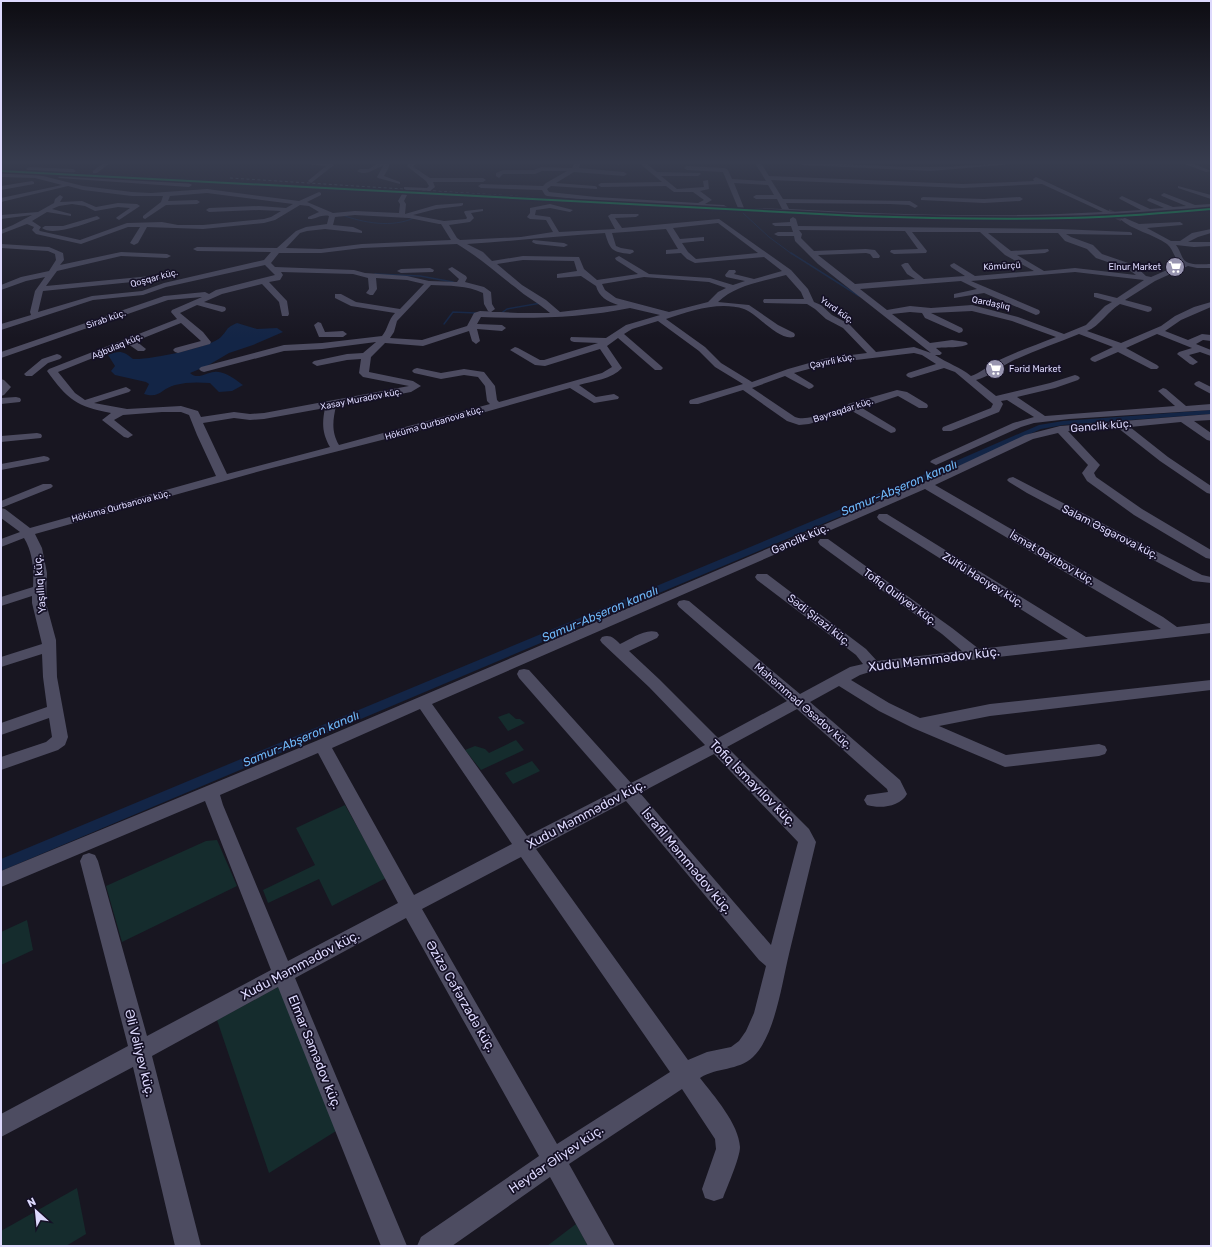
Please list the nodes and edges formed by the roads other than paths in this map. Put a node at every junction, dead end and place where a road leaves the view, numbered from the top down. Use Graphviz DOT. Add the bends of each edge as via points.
graph roads {
  1 [pos="27,221"];
  2 [pos="86,221"];
  3 [pos="145,221"];
  4 [pos="146,221"];
  5 [pos="260,221"];
  6 [pos="269,221"];
  7 [pos="331,221"];
  8 [pos="435,221"];
  9 [pos="460,221"];
  10 [pos="550,221"];
  11 [pos="614,221"];
  12 [pos="681,221"];
  13 [pos="717,221"];
  14 [pos="719,221"];
  15 [pos="788,221"];
  16 [pos="823,221"];
  17 [pos="1109,221"];
  18 [pos="1128,221"];
  19 [pos="1129,221"];
  20 [pos="444,223"];
  21 [pos="584,223"];
  22 [pos="793,223"];
  23 [pos="683,224"];
  24 [pos="774,224"];
  25 [pos="1180,224"];
  26 [pos="667,226"];
  27 [pos="1141,226"];
  28 [pos="38,227"];
  29 [pos="178,227"];
  30 [pos="327,227"];
  31 [pos="261,229"];
  32 [pos="907,229"];
  33 [pos="981,230"];
  34 [pos="2,231"];
  35 [pos="620,231"];
  36 [pos="1058,231"];
  37 [pos="1211,231"];
  38 [pos="107,232"];
  39 [pos="360,232"];
  40 [pos="589,232"];
  41 [pos="608,232"];
  42 [pos="1111,232"];
  43 [pos="13,233"];
  44 [pos="168,233"];
  45 [pos="118,234"];
  46 [pos="557,234"];
  47 [pos="778,234"];
  48 [pos="1130,234"];
  49 [pos="496,235"];
  50 [pos="738,235"];
  51 [pos="726,236"];
  52 [pos="521,239"];
  53 [pos="701,239"];
  54 [pos="457,241"];
  55 [pos="676,241"];
  56 [pos="134,243"];
  57 [pos="1175,243"];
  58 [pos="803,244"];
  59 [pos="863,244"];
  60 [pos="1211,244"];
  61 [pos="564,245"];
  62 [pos="1018,245"];
  63 [pos="1,246"];
  64 [pos="501,246"];
  65 [pos="1000,246"];
  66 [pos="197,249"];
  67 [pos="277,250"];
  68 [pos="734,250"];
  69 [pos="683,251"];
  70 [pos="1045,251"];
  71 [pos="630,252"];
  72 [pos="669,252"];
  73 [pos="894,252"];
  74 [pos="812,253"];
  75 [pos="1010,253"];
  76 [pos="996,254"];
  77 [pos="766,255"];
  78 [pos="167,256"];
  79 [pos="876,256"];
  80 [pos="61,257"];
  81 [pos="619,258"];
  82 [pos="743,258"];
  83 [pos="267,262"];
  84 [pos="821,262"];
  85 [pos="836,262"];
  86 [pos="491,263"];
  87 [pos="1187,264"];
  88 [pos="88,265"];
  89 [pos="905,265"];
  90 [pos="954,266"];
  91 [pos="1211,266"];
  92 [pos="275,269"];
  93 [pos="452,269"];
  94 [pos="430,270"];
  95 [pos="52,271"];
  96 [pos="354,272"];
  97 [pos="732,272"];
  98 [pos="788,272"];
  99 [pos="584,273"];
  100 [pos="1043,273"];
  101 [pos="372,275"];
  102 [pos="645,275"];
  103 [pos="1021,275"];
  104 [pos="172,276"];
  105 [pos="560,276"];
  106 [pos="961,278"];
  107 [pos="973,278"];
  108 [pos="1148,278"];
  109 [pos="262,281"];
  110 [pos="597,282"];
  111 [pos="752,282"];
  112 [pos="922,282"];
  113 [pos="429,283"];
  114 [pos="1036,283"];
  115 [pos="1164,284"];
  116 [pos="460,285"];
  117 [pos="1,288"];
  118 [pos="40,288"];
  119 [pos="734,288"];
  120 [pos="853,288"];
  121 [pos="985,290"];
  122 [pos="370,293"];
  123 [pos="213,294"];
  124 [pos="1097,294"];
  125 [pos="338,296"];
  126 [pos="957,296"];
  127 [pos="1119,300"];
  128 [pos="767,301"];
  129 [pos="196,302"];
  130 [pos="808,302"];
  131 [pos="711,304"];
  132 [pos="1211,304"];
  133 [pos="628,306"];
  134 [pos="222,309"];
  135 [pos="490,309"];
  136 [pos="1148,309"];
  137 [pos="924,310"];
  138 [pos="402,312"];
  139 [pos="887,312"];
  140 [pos="1036,312"];
  141 [pos="285,314"];
  142 [pos="558,315"];
  143 [pos="36,316"];
  144 [pos="664,317"];
  145 [pos="182,320"];
  146 [pos="318,325"];
  147 [pos="1,327"];
  148 [pos="471,327"];
  149 [pos="502,328"];
  150 [pos="391,329"];
  151 [pos="959,330"];
  152 [pos="370,331"];
  153 [pos="1079,331"];
  154 [pos="1158,331"];
  155 [pos="348,333"];
  156 [pos="618,334"];
  157 [pos="791,335"];
  158 [pos="1065,337"];
  159 [pos="1211,338"];
  160 [pos="384,339"];
  161 [pos="574,339"];
  162 [pos="128,340"];
  163 [pos="476,341"];
  164 [pos="604,343"];
  165 [pos="963,344"];
  166 [pos="1188,344"];
  167 [pos="929,346"];
  168 [pos="1120,347"];
  169 [pos="141,349"];
  170 [pos="1199,349"];
  171 [pos="178,350"];
  172 [pos="514,350"];
  173 [pos="1211,353"];
  174 [pos="873,354"];
  175 [pos="1,355"];
  176 [pos="366,356"];
  177 [pos="57,357"];
  178 [pos="1095,359"];
  179 [pos="1194,362"];
  180 [pos="42,363"];
  181 [pos="317,363"];
  182 [pos="949,367"];
  183 [pos="1154,367"];
  184 [pos="658,368"];
  185 [pos="204,369"];
  186 [pos="418,371"];
  187 [pos="52,372"];
  188 [pos="786,373"];
  189 [pos="29,374"];
  190 [pos="911,375"];
  191 [pos="1076,378"];
  192 [pos="969,379"];
  193 [pos="1,382"];
  194 [pos="571,384"];
  195 [pos="1199,384"];
  196 [pos="748,386"];
  197 [pos="809,386"];
  198 [pos="126,390"];
  199 [pos="1163,391"];
  200 [pos="1211,391"];
  201 [pos="1,393"];
  202 [pos="1008,396"];
  203 [pos="614,397"];
  204 [pos="16,400"];
  205 [pos="994,400"];
  206 [pos="1,402"];
  207 [pos="694,402"];
  208 [pos="85,403"];
  209 [pos="331,405"];
  210 [pos="496,405"];
  211 [pos="852,406"];
  212 [pos="923,406"];
  213 [pos="1211,407"];
  214 [pos="121,412"];
  215 [pos="1183,414"];
  216 [pos="1211,417"];
  217 [pos="1042,419"];
  218 [pos="197,421"];
  219 [pos="1120,424"];
  220 [pos="947,429"];
  221 [pos="1060,429"];
  222 [pos="891,430"];
  223 [pos="128,435"];
  224 [pos="37,436"];
  225 [pos="1211,438"];
  226 [pos="1,439"];
  227 [pos="336,448"];
  228 [pos="44,459"];
  229 [pos="936,462"];
  230 [pos="1,467"];
  231 [pos="223,478"];
  232 [pos="1013,480"];
  233 [pos="926,485"];
  234 [pos="47,486"];
  235 [pos="1211,491"];
  236 [pos="1,505"];
  237 [pos="1,512"];
  238 [pos="883,518"];
  239 [pos="27,532"];
  240 [pos="824,542"];
  241 [pos="1,543"];
  242 [pos="1211,555"];
  243 [pos="762,577"];
  244 [pos="1210,580"];
  245 [pos="38,590"];
  246 [pos="1,602"];
  247 [pos="684,604"];
  248 [pos="1211,628"];
  249 [pos="1176,633"];
  250 [pos="652,635"];
  251 [pos="1083,642"];
  252 [pos="50,647"];
  253 [pos="975,654"];
  254 [pos="1,662"];
  255 [pos="873,666"];
  256 [pos="524,674"];
  257 [pos="839,679"];
  258 [pos="1211,685"];
  259 [pos="422,701"];
  260 [pos="798,701"];
  261 [pos="56,710"];
  262 [pos="919,724"];
  263 [pos="1,729"];
  264 [pos="322,745"];
  265 [pos="716,746"];
  266 [pos="1099,750"];
  267 [pos="1,764"];
  268 [pos="211,791"];
  269 [pos="628,792"];
  270 [pos="873,800"];
  271 [pos="524,846"];
  272 [pos="90,861"];
  273 [pos="1,879"];
  274 [pos="410,906"];
  275 [pos="777,962"];
  276 [pos="283,974"];
  277 [pos="140,1051"];
  278 [pos="684,1075"];
  279 [pos="1,1126"];
  280 [pos="554,1160"];
  281 [pos="714,1189"];
  282 [pos="188,1246"];
  283 [pos="394,1246"];
  284 [pos="430,1246"];
  285 [pos="602,1246"];
  1 -- 28 [label="street"];
  1 -- 34 [label="street"];
  2 -- 28 [label="street" via="63,228"];
  3 -- 38 [label="street"];
  3 -- 56 [label="street"];
  4 -- 29 [label="street"];
  5 -- 29 [label="street" via="211,227"];
  6 -- 31 [label="street"];
  7 -- 30 [label="street"];
  8 -- 20 [label="street"];
  9 -- 20 [label="street"];
  10 -- 46 [label="street"];
  11 -- 35 [label="street"];
  12 -- 23 [label="street"];
  13 -- 23 [label="street"];
  14 -- 50 [label="street, Yurd küç."];
  15 -- 22 [label="street"];
  16 -- 22 [label="street"];
  17 -- 42 [label="street" via="1096,223"];
  18 -- 57 [label="street"];
  19 -- 27 [label="street"];
  20 -- 54 [label="street"];
  21 -- 40 [label="street"];
  22 -- 24 [label="street"];
  22 -- 32 [label="street"];
  22 -- 47 [label="street"];
  22 -- 58 [label="street" via="798,239"];
  23 -- 26 [label="street"];
  25 -- 27 [label="street"];
  26 -- 35 [label="street"];
  26 -- 55 [label="street"];
  27 -- 57 [label="street"];
  28 -- 38 [label="street" via="35,230 38,233 89,244"];
  29 -- 44 [label="street"];
  30 -- 39 [label="street"];
  30 -- 67 [label="street" via="294,232 282,248"];
  32 -- 33 [label="street"];
  32 -- 73 [label="street" via="923,251"];
  33 -- 36 [label="street"];
  33 -- 65 [label="street"];
  34 -- 43 [label="street"];
  35 -- 41 [label="street"];
  36 -- 42 [label="street"];
  36 -- 108 [label="street" via="1068,239 1090,247 1098,256 1132,267"];
  37 -- 57 [label="street"];
  38 -- 45 [label="street"];
  40 -- 41 [label="street"];
  40 -- 46 [label="street"];
  41 -- 71 [label="street" via="610,243 615,249"];
  42 -- 48 [label="street"];
  46 -- 52 [label="street"];
  49 -- 52 [label="street"];
  49 -- 54 [label="street"];
  49 -- 64 [label="street"];
  50 -- 51 [label="street"];
  50 -- 77 [label="street, Yurd küç."];
  52 -- 61 [label="street"];
  53 -- 55 [label="street"];
  54 -- 67 [label="street" via="396,247 356,246 321,251"];
  54 -- 86 [label="street"];
  55 -- 69 [label="street"];
  57 -- 60 [label="street"];
  57 -- 87 [label="street" via="1180,261"];
  58 -- 59 [label="street"];
  58 -- 74 [label="street"];
  62 -- 65 [label="street"];
  63 -- 80 [label="street" via="53,250"];
  65 -- 75 [label="street"];
  66 -- 67 [label="street"];
  67 -- 83 [label="street"];
  68 -- 82 [label="street"];
  69 -- 72 [label="street"];
  69 -- 82 [label="street" via="695,261 714,257"];
  70 -- 75 [label="street"];
  74 -- 79 [label="street" via="866,251"];
  74 -- 84 [label="street"];
  75 -- 76 [label="street"];
  75 -- 100 [label="street"];
  77 -- 82 [label="street"];
  77 -- 98 [label="street, Yurd küç."];
  78 -- 88 [label="street" via="122,254"];
  80 -- 88 [label="street" via="75,258"];
  80 -- 95 [label="street"];
  81 -- 102 [label="street"];
  83 -- 92 [label="street"];
  83 -- 143 [label="street, Qoşqar küç." via="164,285 144,293 92,298"];
  84 -- 85 [label="street"];
  84 -- 120 [label="street"];
  86 -- 99 [label="street, Bayraqdar küç." via="521,255 574,259 578,261"];
  86 -- 142 [label="street"];
  87 -- 91 [label="street"];
  87 -- 108 [label="street"];
  88 -- 95 [label="street"];
  89 -- 112 [label="street"];
  90 -- 107 [label="street"];
  92 -- 96 [label="street"];
  92 -- 109 [label="street" via="278,277"];
  93 -- 116 [label="street" via="463,278"];
  94 -- 96 [label="street"];
  95 -- 117 [label="street"];
  95 -- 118 [label="street"];
  96 -- 101 [label="street"];
  97 -- 111 [label="street" via="729,275"];
  98 -- 111 [label="street"];
  98 -- 130 [label="street, Yurd küç." via="805,291"];
  99 -- 105 [label="street"];
  99 -- 110 [label="street, Bayraqdar küç."];
  100 -- 103 [label="street, Kömürçü"];
  100 -- 108 [label="street, Kömürçü" via="1075,270"];
  101 -- 113 [label="street"];
  101 -- 122 [label="street"];
  102 -- 110 [label="street"];
  102 -- 119 [label="street" via="710,280"];
  103 -- 107 [label="street, Kömürçü"];
  103 -- 114 [label="street"];
  104 -- 118 [label="street" via="93,281"];
  106 -- 107 [label="street, Kömürçü"];
  106 -- 112 [label="street, Kömürçü"];
  106 -- 121 [label="street"];
  108 -- 115 [label="street"];
  108 -- 127 [label="street"];
  109 -- 123 [label="street"];
  109 -- 141 [label="street" via="283,301"];
  110 -- 133 [label="street, Bayraqdar küç." via="602,293"];
  111 -- 119 [label="street"];
  112 -- 120 [label="street, Kömürçü" via="893,282"];
  113 -- 116 [label="street"];
  113 -- 138 [label="street"];
  116 -- 135 [label="street" via="487,292"];
  118 -- 143 [label="street" via="34,312"];
  119 -- 131 [label="street" via="721,294"];
  120 -- 139 [label="street"];
  121 -- 126 [label="street"];
  121 -- 140 [label="street"];
  123 -- 129 [label="street"];
  123 -- 175 [label="street, Sirab küç." via="167,298"];
  124 -- 127 [label="street"];
  125 -- 138 [label="street" via="354,304"];
  127 -- 136 [label="street"];
  127 -- 153 [label="street" via="1092,325"];
  128 -- 130 [label="street"];
  129 -- 134 [label="street"];
  129 -- 145 [label="street" via="175,312"];
  130 -- 174 [label="street, Yurd küç." via="846,326"];
  131 -- 144 [label="street"];
  131 -- 157 [label="street" via="746,307"];
  132 -- 154 [label="street" via="1178,318"];
  133 -- 142 [label="street"];
  133 -- 144 [label="street, Bayraqdar küç." via="659,311"];
  137 -- 139 [label="street, Qardaşlıq"];
  137 -- 151 [label="street" via="928,316"];
  137 -- 158 [label="street, Qardaşlıq" via="978,309"];
  138 -- 150 [label="street" via="392,322"];
  139 -- 167 [label="street"];
  142 -- 148 [label="street" via="480,314"];
  143 -- 147 [label="street, Qoşqar küç."];
  144 -- 156 [label="street" via="630,327"];
  144 -- 196 [label="street, Bayraqdar küç." via="718,365"];
  145 -- 162 [label="street, Ağbulaq küç."];
  145 -- 171 [label="street" via="207,342"];
  146 -- 155 [label="street" via="322,335"];
  148 -- 149 [label="street"];
  148 -- 160 [label="street" via="427,342"];
  148 -- 163 [label="street"];
  150 -- 152 [label="street"];
  150 -- 160 [label="street"];
  153 -- 158 [label="street"];
  153 -- 168 [label="street"];
  154 -- 166 [label="street"];
  154 -- 168 [label="street"];
  156 -- 164 [label="street"];
  156 -- 184 [label="street"];
  158 -- 192 [label="street" via="1016,356 981,376"];
  159 -- 166 [label="street" via="1202,337"];
  160 -- 176 [label="street"];
  160 -- 185 [label="street" via="284,348"];
  161 -- 164 [label="street"];
  162 -- 169 [label="street"];
  162 -- 187 [label="street, Ağbulaq küç."];
  164 -- 172 [label="street" via="545,364"];
  164 -- 194 [label="street, Hökümə Qurbanova küç." via="617,368 605,375"];
  165 -- 167 [label="street"];
  166 -- 170 [label="street"];
  167 -- 182 [label="street"];
  168 -- 178 [label="street"];
  168 -- 183 [label="street"];
  170 -- 173 [label="street"];
  170 -- 179 [label="street" via="1182,354"];
  174 -- 182 [label="street, Çayırli küç." via="917,350"];
  174 -- 188 [label="street, Çayırli küç." via="830,360"];
  176 -- 181 [label="street"];
  176 -- 209 [label="street, Xasay Muradov küç." via="364,374 416,386"];
  177 -- 180 [label="street"];
  180 -- 187 [label="street"];
  180 -- 189 [label="street"];
  182 -- 190 [label="street"];
  182 -- 192 [label="street, Çayırli küç."];
  186 -- 210 [label="street" via="441,376 471,368 485,378 490,386 492,401"];
  187 -- 208 [label="street" via="78,400"];
  188 -- 196 [label="street, Çayırli küç."];
  188 -- 197 [label="street"];
  191 -- 202 [label="street"];
  192 -- 205 [label="street, Çayırli küç."];
  193 -- 201 [label="street" via="6,387"];
  194 -- 203 [label="street" via="594,400"];
  194 -- 210 [label="street, Hökümə Qurbanova küç."];
  195 -- 200 [label="street"];
  196 -- 207 [label="street, Çayırli küç."];
  196 -- 211 [label="street, Bayraqdar küç." via="790,419 799,422 816,419"];
  198 -- 208 [label="street"];
  199 -- 215 [label="street"];
  202 -- 205 [label="street"];
  202 -- 217 [label="street" via="1027,406"];
  204 -- 206 [label="street"];
  205 -- 220 [label="street" via="998,404 995,410"];
  208 -- 214 [label="street"];
  209 -- 218 [label="street, Xasay Muradov küç." via="260,417 234,415"];
  209 -- 227 [label="street" via="327,428"];
  210 -- 227 [label="street, Hökümə Qurbanova küç." via="426,426"];
  211 -- 212 [label="street, Bayraqdar küç." via="897,393"];
  211 -- 222 [label="street"];
  213 -- 215 [label="street"];
  214 -- 218 [label="street" via="187,410 194,413"];
  214 -- 223 [label="street" via="107,420"];
  215 -- 216 [label="street, Gənclik küç."];
  215 -- 217 [label="street"];
  215 -- 219 [label="street, Gənclik küç."];
  215 -- 225 [label="street"];
  217 -- 229 [label="street" via="1017,425"];
  218 -- 231 [label="street"];
  219 -- 221 [label="street, Gənclik küç."];
  219 -- 235 [label="street"];
  221 -- 233 [label="street, Gənclik küç." via="1029,437"];
  221 -- 242 [label="street" via="1094,464 1088,473 1091,480 1131,508"];
  224 -- 226 [label="street"];
  227 -- 231 [label="street, Hökümə Qurbanova küç."];
  228 -- 230 [label="street"];
  231 -- 239 [label="street, Hökümə Qurbanova küç."];
  232 -- 244 [label="street, Salam Əsgərova küç." via="1198,578"];
  233 -- 249 [label="street, İsmət Qayıbov küç." via="1158,620"];
  233 -- 259 [label="street, Gənclik küç."];
  234 -- 236 [label="street"];
  237 -- 239 [label="street, Yaşıllıq küç."];
  238 -- 251 [label="street, Zülfü Hacıyev küç."];
  239 -- 241 [label="street, Hökümə Qurbanova küç."];
  239 -- 245 [label="street, Yaşıllıq küç." via="39,557"];
  240 -- 253 [label="street, Tofiq Quliyev küç." via="948,631"];
  243 -- 255 [label="street, Sədi Şirazi küç." via="861,652"];
  245 -- 246 [label="street"];
  245 -- 252 [label="street, Yaşıllıq küç." via="40,610"];
  247 -- 260 [label="street, Məhəmməd Əsədov küç."];
  248 -- 249 [label="street, Xudu Məmmədov küç."];
  249 -- 251 [label="street, Xudu Məmmədov küç."];
  250 -- 265 [label="street, Tofiq İsmayılov küç." via="613,645"];
  251 -- 253 [label="street, Xudu Məmmədov küç."];
  252 -- 254 [label="street"];
  252 -- 261 [label="street, Yaşıllıq küç." via="50,677"];
  253 -- 255 [label="street, Xudu Məmmədov küç."];
  255 -- 257 [label="street, Xudu Məmmədov küç." via="860,668"];
  256 -- 269 [label="street, İsrafil Məmmədov küç."];
  257 -- 260 [label="street, Xudu Məmmədov küç."];
  257 -- 262 [label="street" via="884,707"];
  258 -- 262 [label="street" via="990,710"];
  259 -- 264 [label="street, Gənclik küç."];
  259 -- 271 [label="street"];
  260 -- 265 [label="street, Xudu Məmmədov küç."];
  260 -- 270 [label="street, Məhəmməd Əsədov küç." via="898,791 893,798"];
  261 -- 263 [label="street"];
  261 -- 267 [label="street, Yaşıllıq küç." via="59,741 52,746"];
  262 -- 266 [label="street" via="1005,761"];
  264 -- 268 [label="street, Gənclik küç."];
  264 -- 274 [label="street, Əzizə Cəfərzadə küç."];
  265 -- 269 [label="street, Xudu Məmmədov küç."];
  265 -- 275 [label="street, Tofiq İsmayılov küç." via="803,834 807,842"];
  268 -- 273 [label="street, Gənclik küç."];
  268 -- 276 [label="street, Elmar Səmədov küç." via="214,805"];
  269 -- 271 [label="street, Xudu Məmmədov küç."];
  269 -- 275 [label="street, İsrafil Məmmədov küç." via="766,953"];
  271 -- 274 [label="street, Xudu Məmmədov küç."];
  271 -- 278 [label="street"];
  272 -- 277 [label="street, Əli Vəliyev küç."];
  274 -- 276 [label="street, Xudu Məmmədov küç."];
  274 -- 280 [label="street, Əzizə Cəfərzadə küç."];
  275 -- 278 [label="street, Heydər Əliyev küç." via="768,1004 748,1049 737,1056 707,1062"];
  276 -- 277 [label="street, Xudu Məmmədov küç."];
  276 -- 283 [label="street, Elmar Səmədov küç."];
  277 -- 279 [label="street, Xudu Məmmədov küç."];
  277 -- 282 [label="street, Əli Vəliyev küç."];
  278 -- 280 [label="street, Heydər Əliyev küç."];
  278 -- 281 [label="street" via="722,1127 727,1139 728,1149"];
  280 -- 284 [label="street, Heydər Əliyev küç."];
  280 -- 285 [label="street, Əzizə Cəfərzadə küç."];
}
